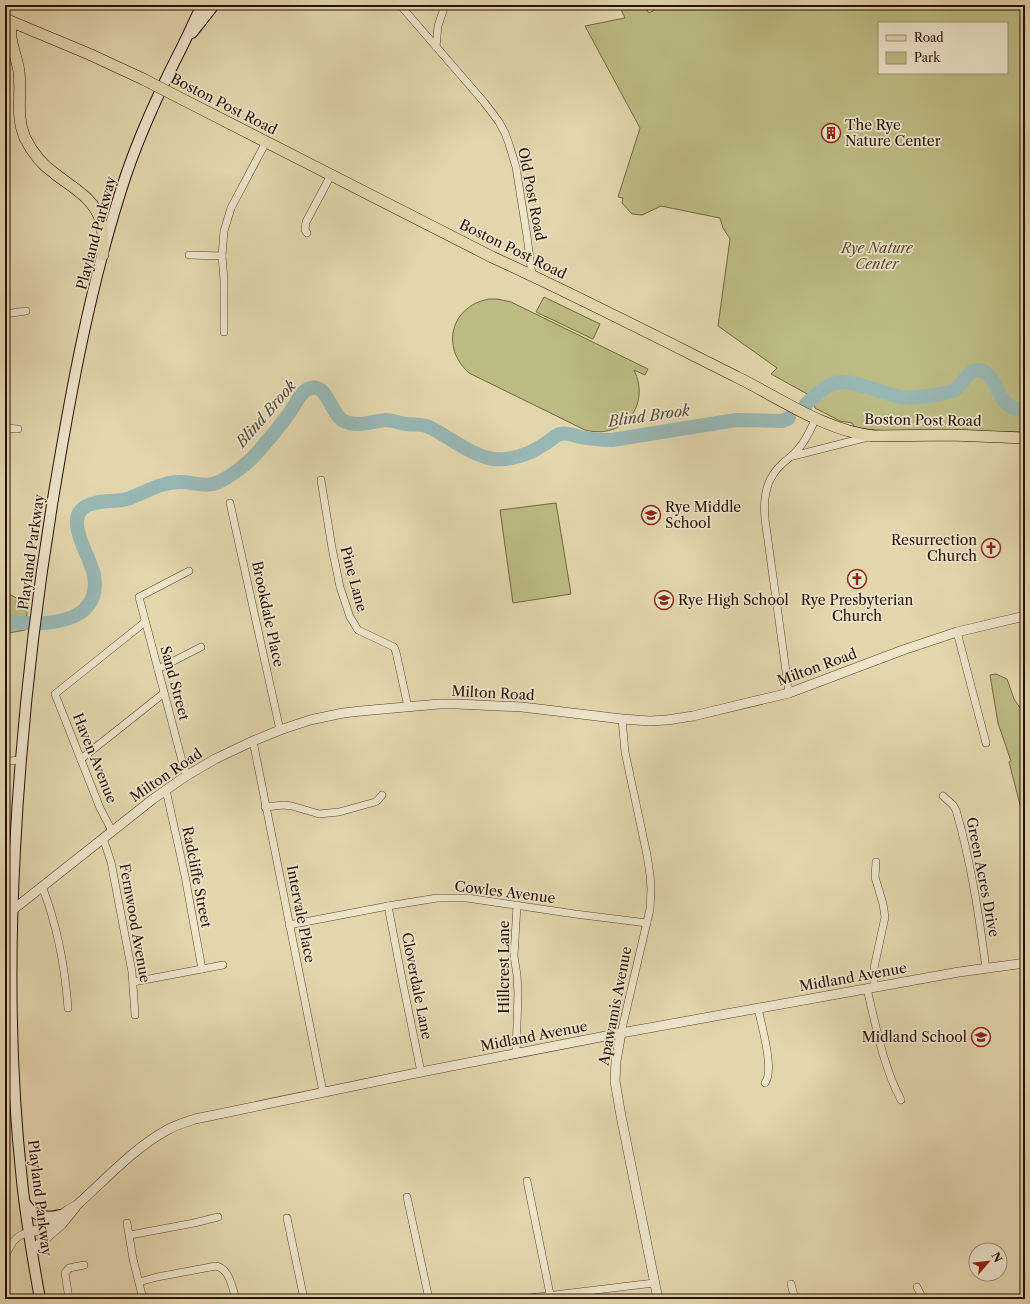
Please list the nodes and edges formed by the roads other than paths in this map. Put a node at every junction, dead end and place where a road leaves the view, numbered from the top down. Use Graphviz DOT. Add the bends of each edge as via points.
graph roads {
  1 [pos="202,5"];
  2 [pos="214,5"];
  3 [pos="400,5"];
  4 [pos="444,5"];
  5 [pos="9,20"];
  6 [pos="185,43"];
  7 [pos="436,47"];
  8 [pos="266,142"];
  9 [pos="331,175"];
  10 [pos="307,233"];
  11 [pos="103,255"];
  12 [pos="189,255"];
  13 [pos="222,256"];
  14 [pos="532,275"];
  15 [pos="26,311"];
  16 [pos="5,314"];
  17 [pos="224,332"];
  18 [pos="816,418"];
  19 [pos="5,428"];
  20 [pos="18,429"];
  21 [pos="874,436"];
  22 [pos="1025,438"];
  23 [pos="792,456"];
  24 [pos="321,480"];
  25 [pos="230,503"];
  26 [pos="189,571"];
  27 [pos="1025,616"];
  28 [pos="145,622"];
  29 [pos="957,632"];
  30 [pos="201,647"];
  31 [pos="158,669"];
  32 [pos="164,693"];
  33 [pos="789,693"];
  34 [pos="408,707"];
  35 [pos="622,719"];
  36 [pos="280,730"];
  37 [pos="253,741"];
  38 [pos="986,743"];
  39 [pos="81,759"];
  40 [pos="5,760"];
  41 [pos="21,760"];
  42 [pos="186,776"];
  43 [pos="166,790"];
  44 [pos="382,796"];
  45 [pos="943,796"];
  46 [pos="265,807"];
  47 [pos="112,831"];
  48 [pos="103,838"];
  49 [pos="876,862"];
  50 [pos="42,886"];
  51 [pos="517,905"];
  52 [pos="388,906"];
  53 [pos="8,913"];
  54 [pos="647,923"];
  55 [pos="289,925"];
  56 [pos="1025,963"];
  57 [pos="223,965"];
  58 [pos="202,969"];
  59 [pos="986,969"];
  60 [pos="133,982"];
  61 [pos="870,988"];
  62 [pos="68,1008"];
  63 [pos="758,1008"];
  64 [pos="135,1015"];
  65 [pos="621,1033"];
  66 [pos="516,1054"];
  67 [pos="422,1072"];
  68 [pos="765,1083"];
  69 [pos="323,1092"];
  70 [pos="901,1100"];
  71 [pos="527,1181"];
  72 [pos="407,1197"];
  73 [pos="25,1202"];
  74 [pos="77,1205"];
  75 [pos="60,1215"];
  76 [pos="218,1217"];
  77 [pos="287,1218"];
  78 [pos="127,1223"];
  79 [pos="29,1232"];
  80 [pos="130,1235"];
  81 [pos="32,1250"];
  82 [pos="5,1258"];
  83 [pos="84,1265"];
  84 [pos="139,1282"];
  85 [pos="654,1283"];
  86 [pos="791,1284"];
  87 [pos="917,1287"];
  88 [pos="551,1297"];
  89 [pos="40,1299"];
  90 [pos="69,1299"];
  91 [pos="143,1299"];
  92 [pos="236,1299"];
  93 [pos="304,1299"];
  94 [pos="428,1299"];
  95 [pos="521,1299"];
  96 [pos="658,1299"];
  97 [pos="795,1299"];
  98 [pos="923,1299"];
  1 -- 6 [label="main road, Playland Parkway"];
  2 -- 6 [label="main road, Playland Parkway"];
  3 -- 7 [label="street, Old Post Road"];
  4 -- 7 [label="street"];
  5 -- 8 [label="main road, Boston Post Road, bridge" via="142,79"];
  5 -- 11 [label="main road" via="20,75 19,118 25,137 40,161 93,205 101,221"];
  6 -- 11 [label="main road, Playland Parkway" via="159,93 137,146"];
  7 -- 14 [label="street, Old Post Road" via="484,102 507,138 516,167"];
  8 -- 9 [label="main road, Boston Post Road"];
  8 -- 13 [label="street" via="231,208 224,231"];
  9 -- 10 [label="street" via="306,222"];
  9 -- 14 [label="main road, Boston Post Road"];
  11 -- 41 [label="main road, Playland Parkway" via="66,427 49,526 33,642"];
  12 -- 13 [label="street"];
  13 -- 17 [label="street"];
  14 -- 18 [label="main road, Boston Post Road"];
  15 -- 16 [label="street"];
  18 -- 21 [label="main road, Boston Post Road" via="851,431"];
  18 -- 23 [label="street" via="804,441"];
  19 -- 20 [label="street"];
  21 -- 22 [label="main road, Boston Post Road"];
  21 -- 23 [label="street"];
  23 -- 33 [label="street" via="769,481 764,498"];
  24 -- 34 [label="street, Pine Lane" via="340,587 350,617 358,630 394,647"];
  25 -- 36 [label="street, Brookdale Place"];
  26 -- 28 [label="street, Sand Street" via="139,597"];
  27 -- 29 [label="street, Milton Road"];
  28 -- 31 [label="street, Sand Street"];
  28 -- 39 [label="street, Haven Avenue" via="55,694"];
  29 -- 33 [label="street, Milton Road"];
  29 -- 38 [label="street"];
  30 -- 31 [label="street"];
  31 -- 32 [label="street, Sand Street"];
  32 -- 39 [label="street"];
  32 -- 42 [label="street, Sand Street"];
  33 -- 35 [label="street, Milton Road" via="667,720"];
  34 -- 35 [label="street, Milton Road" via="451,704 500,705"];
  34 -- 36 [label="street, Milton Road" via="331,715"];
  35 -- 54 [label="street, Apawamis Avenue" via="625,752 650,874"];
  36 -- 37 [label="street, Milton Road"];
  37 -- 42 [label="street, Milton Road" via="210,761"];
  37 -- 46 [label="street, Intervale Place"];
  39 -- 47 [label="street, Haven Avenue"];
  40 -- 41 [label="street"];
  41 -- 53 [label="main road, Playland Parkway"];
  42 -- 43 [label="street, Milton Road"];
  43 -- 47 [label="street, Milton Road"];
  43 -- 58 [label="street, Radcliffe Street"];
  44 -- 46 [label="street" via="375,802 339,812 319,814 284,804"];
  45 -- 59 [label="street, Green Acres Drive" via="956,810 965,842 977,901"];
  46 -- 55 [label="street, Intervale Place"];
  47 -- 48 [label="street, Milton Road"];
  48 -- 50 [label="street, Milton Road"];
  48 -- 60 [label="street, Fernwood Avenue" via="111,862"];
  49 -- 61 [label="street" via="875,877 885,917"];
  50 -- 53 [label="street, Milton Road"];
  50 -- 62 [label="street" via="54,922"];
  51 -- 52 [label="street, Cowles Avenue" via="467,898 437,898"];
  51 -- 54 [label="street, Cowles Avenue"];
  51 -- 66 [label="street, Hillcrest Lane" via="514,956 518,994"];
  52 -- 55 [label="street, Cowles Avenue"];
  52 -- 67 [label="street, Cloverdale Lane"];
  53 -- 73 [label="main road, Playland Parkway" via="14,1074"];
  54 -- 65 [label="street, Apawamis Avenue"];
  55 -- 69 [label="street, Intervale Place"];
  56 -- 59 [label="street, Midland Avenue"];
  57 -- 58 [label="street"];
  58 -- 60 [label="street"];
  59 -- 61 [label="street, Midland Avenue"];
  60 -- 64 [label="street, Fernwood Avenue"];
  61 -- 63 [label="street, Midland Avenue"];
  61 -- 70 [label="street" via="888,1069"];
  63 -- 65 [label="street, Midland Avenue"];
  63 -- 68 [label="street" via="769,1060 768,1080"];
  65 -- 66 [label="street, Midland Avenue"];
  65 -- 85 [label="street, Apawamis Avenue" via="615,1080"];
  66 -- 67 [label="street, Midland Avenue"];
  67 -- 69 [label="street, Midland Avenue"];
  69 -- 74 [label="street, Midland Avenue" via="211,1115 180,1124 143,1146"];
  71 -- 88 [label="street"];
  72 -- 94 [label="street"];
  73 -- 75 [label="main road" via="28,1208 38,1215"];
  73 -- 79 [label="main road, Playland Parkway"];
  74 -- 75 [label="street, Midland Avenue"];
  74 -- 81 [label="street, Midland Avenue" via="62,1224"];
  75 -- 79 [label="street, Midland Avenue" via="43,1229"];
  76 -- 80 [label="street"];
  77 -- 93 [label="street"];
  78 -- 80 [label="street"];
  79 -- 81 [label="main road, Playland Parkway"];
  79 -- 82 [label="street" via="16,1238"];
  80 -- 84 [label="street"];
  81 -- 89 [label="main road, Playland Parkway"];
  83 -- 90 [label="street" via="69,1268 65,1273"];
  84 -- 91 [label="street"];
  84 -- 92 [label="street" via="219,1266 226,1272"];
  85 -- 88 [label="street"];
  85 -- 96 [label="street, Apawamis Avenue"];
  86 -- 97 [label="street"];
  87 -- 98 [label="street"];
  88 -- 95 [label="street"];
}
